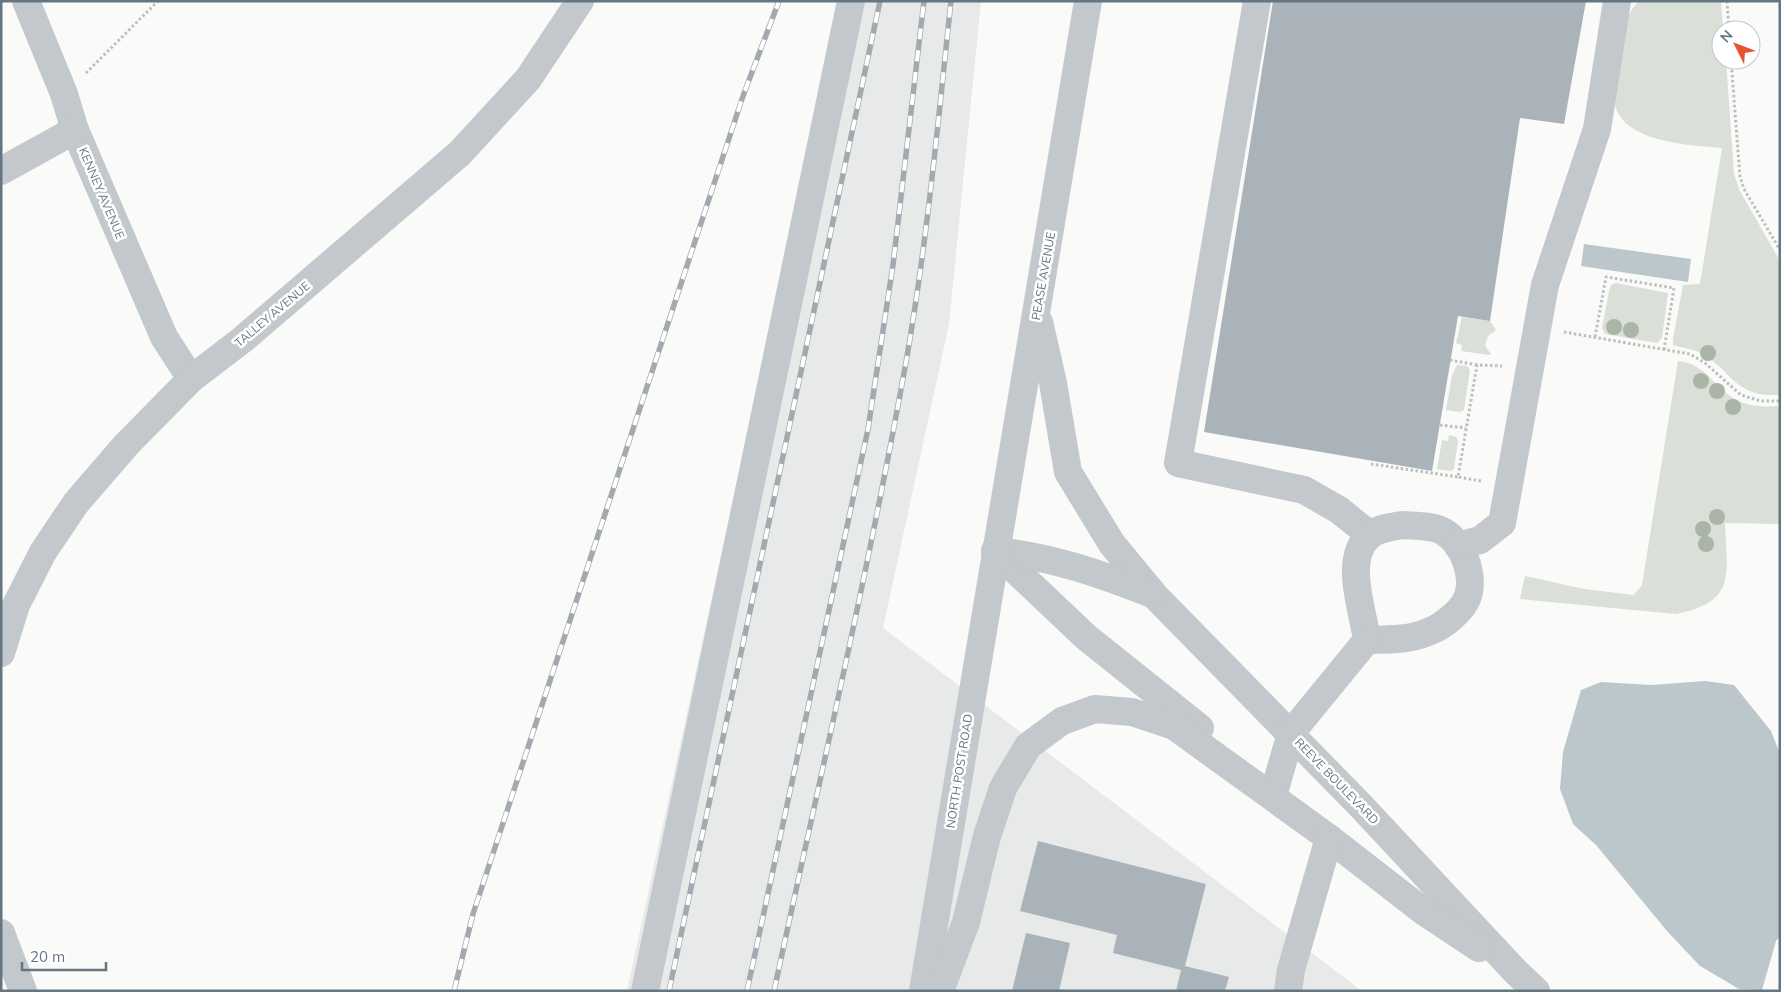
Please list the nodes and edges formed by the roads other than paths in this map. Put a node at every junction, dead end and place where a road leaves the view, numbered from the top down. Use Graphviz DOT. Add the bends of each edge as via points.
graph roads {
  1 [pos="26,1"];
  2 [pos="580,1"];
  3 [pos="851,1"];
  4 [pos="1088,1"];
  5 [pos="1257,1"];
  6 [pos="1617,1"];
  7 [pos="75,130"];
  8 [pos="1,171"];
  9 [pos="1037,310"];
  10 [pos="191,379"];
  11 [pos="1370,535"];
  12 [pos="1458,546"];
  13 [pos="995,551"];
  14 [pos="1155,596"];
  15 [pos="1367,640"];
  16 [pos="1,653"];
  17 [pos="1291,733"];
  18 [pos="1246,776"];
  19 [pos="1274,796"];
  20 [pos="1329,838"];
  21 [pos="1,933"];
  22 [pos="1514,970"];
  23 [pos="23,991"];
  24 [pos="645,991"];
  25 [pos="923,991"];
  26 [pos="940,991"];
  27 [pos="1288,991"];
  28 [pos="1536,991"];
  1 -- 7 [label="street, KENNEY AVENUE" via="64,94"];
  2 -- 10 [label="street, TALLEY AVENUE" via="528,79 460,153 242,340"];
  3 -- 24 [label="street"];
  4 -- 9 [label="street, PEASE AVENUE"];
  5 -- 11 [label="street" via="1178,463 1304,490 1340,510"];
  6 -- 12 [label="street" via="1598,129 1545,285 1502,523 1480,540"];
  7 -- 8 [label="street"];
  7 -- 10 [label="street, KENNEY AVENUE" via="164,337"];
  9 -- 13 [label="street, PEASE AVENUE"];
  9 -- 14 [label="street, REEVE BOULEVARD" via="1068,472 1112,544"];
  10 -- 16 [label="street, TALLEY AVENUE" via="126,445 76,503 43,552 21,596"];
  11 -- 12 [label="street" via="1384,528 1402,525 1424,527 1444,532"];
  11 -- 15 [label="street" via="1358,551 1357,569 1357,589"];
  12 -- 15 [label="street" via="1467,564 1469,583 1465,603 1456,613 1437,628 1418,636 1402,640"];
  13 -- 14 [label="street" via="1024,554 1097,573"];
  13 -- 18 [label="street" via="1086,637 1197,726"];
  13 -- 25 [label="street, NORTH POST ROAD"];
  14 -- 17 [label="street, REEVE BOULEVARD"];
  15 -- 17 [label="street"];
  17 -- 19 [label="street"];
  17 -- 22 [label="street, REEVE BOULEVARD"];
  18 -- 19 [label="street, REEVE BOULEVARD"];
  18 -- 26 [label="street" via="1174,726 1132,712 1095,709 1062,721 1028,746 1003,788 987,836 966,922"];
  19 -- 20 [label="street, REEVE BOULEVARD"];
  20 -- 22 [label="street, REEVE BOULEVARD" via="1422,911"];
  20 -- 27 [label="street" via="1291,970"];
  21 -- 23 [label="street"];
  22 -- 28 [label="street, REEVE BOULEVARD"];
}
